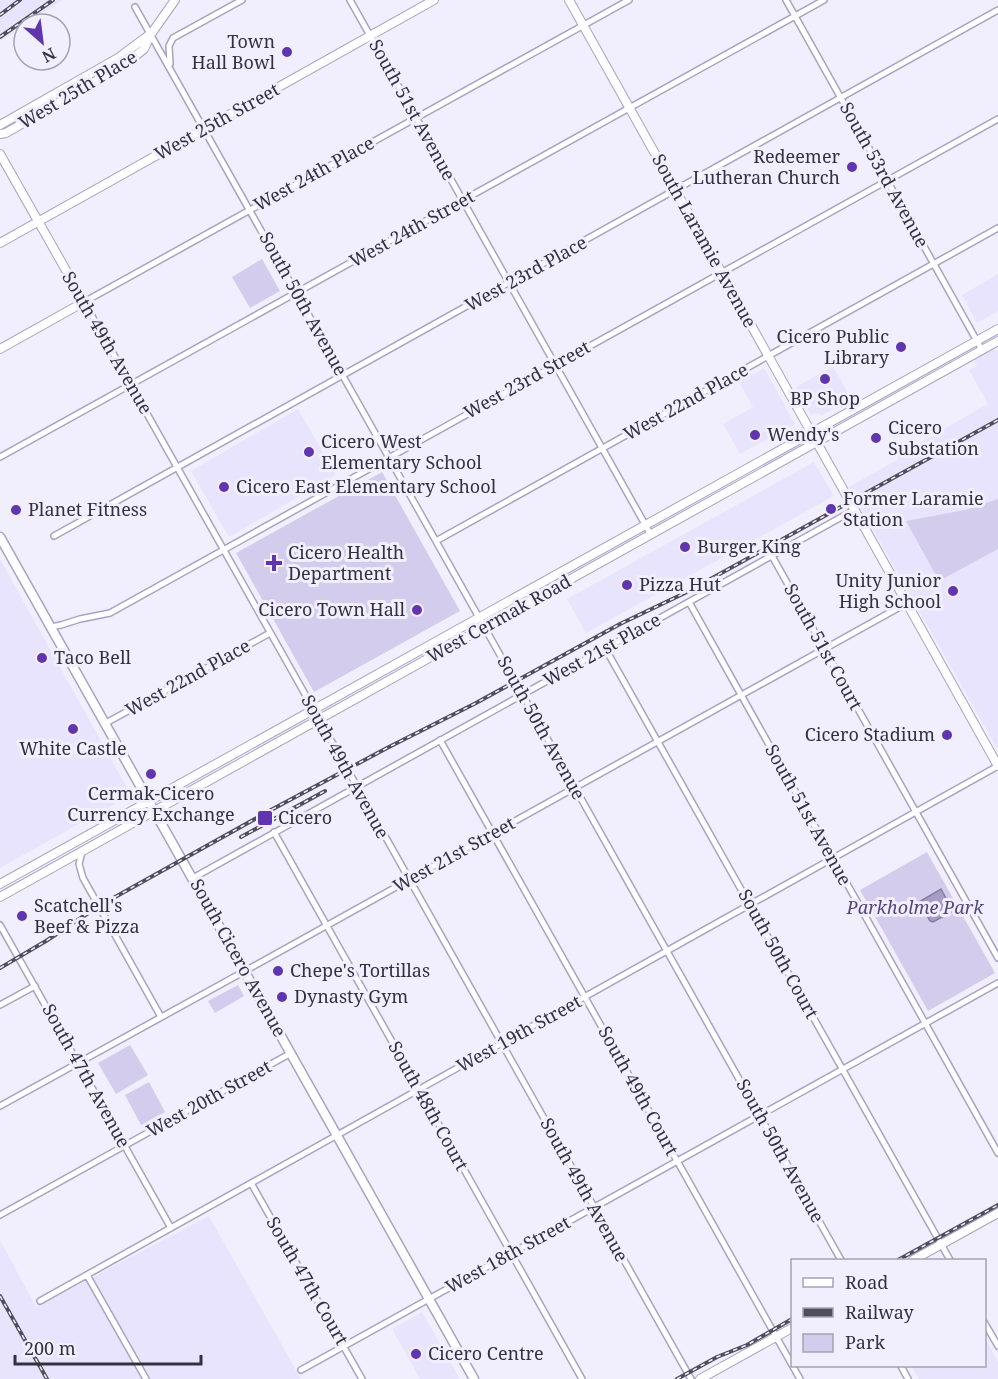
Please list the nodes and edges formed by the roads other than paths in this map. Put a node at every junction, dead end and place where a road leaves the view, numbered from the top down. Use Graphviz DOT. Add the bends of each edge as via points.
graph roads {
  1 [pos="175,0"];
  2 [pos="242,0"];
  3 [pos="350,0"];
  4 [pos="434,0"];
  5 [pos="569,0"];
  6 [pos="629,0"];
  7 [pos="786,0"];
  8 [pos="824,0"];
  9 [pos="135,6"];
  10 [pos="998,10"];
  11 [pos="795,16"];
  12 [pos="583,25"];
  13 [pos="151,34"];
  14 [pos="370,35"];
  15 [pos="172,71"];
  16 [pos="841,97"];
  17 [pos="630,108"];
  18 [pos="416,118"];
  19 [pos="998,119"];
  20 [pos="0,125"];
  21 [pos="204,129"];
  22 [pos="0,134"];
  23 [pos="0,154"];
  24 [pos="887,180"];
  25 [pos="676,190"];
  26 [pos="463,201"];
  27 [pos="250,210"];
  28 [pos="38,222"];
  29 [pos="998,228"];
  30 [pos="0,243"];
  31 [pos="934,264"];
  32 [pos="722,273"];
  33 [pos="509,283"];
  34 [pos="297,293"];
  35 [pos="84,302"];
  36 [pos="998,329"];
  37 [pos="977,341"];
  38 [pos="998,341"];
  39 [pos="0,349"];
  40 [pos="982,350"];
  41 [pos="769,356"];
  42 [pos="555,365"];
  43 [pos="343,375"];
  44 [pos="131,385"];
  45 [pos="812,433"];
  46 [pos="817,442"];
  47 [pos="602,448"];
  48 [pos="389,457"];
  49 [pos="0,458"];
  50 [pos="178,468"];
  51 [pos="854,510"];
  52 [pos="645,525"];
  53 [pos="651,535"];
  54 [pos="54,536"];
  55 [pos="0,537"];
  56 [pos="436,541"];
  57 [pos="224,550"];
  58 [pos="772,556"];
  59 [pos="689,602"];
  60 [pos="907,603"];
  61 [pos="479,618"];
  62 [pos="51,627"];
  63 [pos="485,627"];
  64 [pos="270,633"];
  65 [pos="606,648"];
  66 [pos="824,649"];
  67 [pos="523,694"];
  68 [pos="741,695"];
  69 [pos="313,710"];
  70 [pos="318,719"];
  71 [pos="106,723"];
  72 [pos="440,740"];
  73 [pos="658,741"];
  74 [pos="998,766"];
  75 [pos="356,787"];
  76 [pos="575,788"];
  77 [pos="149,801"];
  78 [pos="155,811"];
  79 [pos="916,812"];
  80 [pos="274,832"];
  81 [pos="493,833"];
  82 [pos="82,852"];
  83 [pos="833,858"];
  84 [pos="193,878"];
  85 [pos="409,880"];
  86 [pos="0,884"];
  87 [pos="0,897"];
  88 [pos="750,905"];
  89 [pos="0,925"];
  90 [pos="327,926"];
  91 [pos="667,951"];
  92 [pos="998,958"];
  93 [pos="245,971"];
  94 [pos="998,983"];
  95 [pos="35,986"];
  96 [pos="585,997"];
  97 [pos="0,1005"];
  98 [pos="161,1017"];
  99 [pos="926,1023"];
  100 [pos="501,1043"];
  101 [pos="291,1053"];
  102 [pos="78,1063"];
  103 [pos="843,1070"];
  104 [pos="419,1089"];
  105 [pos="0,1106"];
  106 [pos="760,1115"];
  107 [pos="337,1135"];
  108 [pos="125,1146"];
  109 [pos="998,1153"];
  110 [pos="677,1161"];
  111 [pos="251,1183"];
  112 [pos="594,1207"];
  113 [pos="998,1213"];
  114 [pos="0,1215"];
  115 [pos="171,1228"];
  116 [pos="941,1245"];
  117 [pos="511,1253"];
  118 [pos="841,1259"];
  119 [pos="915,1259"];
  120 [pos="949,1259"];
  121 [pos="87,1275"];
  122 [pos="429,1299"];
  123 [pos="40,1301"];
  124 [pos="986,1325"];
  125 [pos="791,1329"];
  126 [pos="776,1337"];
  127 [pos="343,1346"];
  128 [pos="998,1346"];
  129 [pos="791,1363"];
  130 [pos="302,1370"];
  131 [pos="146,1379"];
  132 [pos="362,1379"];
  133 [pos="474,1379"];
  134 [pos="582,1379"];
  135 [pos="691,1379"];
  136 [pos="700,1379"];
  1 -- 13 [label="main road"];
  2 -- 15 [label="street" via="173,38 168,46"];
  3 -- 14 [label="street, South 51st Avenue"];
  4 -- 14 [label="main road, West 25th Street"];
  5 -- 12 [label="main road, South Laramie Avenue"];
  6 -- 12 [label="street, West 24th Place"];
  7 -- 11 [label="street, South 53rd Avenue"];
  8 -- 11 [label="street, West 24th Street"];
  9 -- 13 [label="street, South 50th Avenue"];
  10 -- 16 [label="street, West 23rd Place"];
  11 -- 16 [label="street, South 53rd Avenue"];
  11 -- 17 [label="street, West 24th Street"];
  12 -- 17 [label="main road, South Laramie Avenue"];
  12 -- 18 [label="street, West 24th Place"];
  13 -- 15 [label="street, South 50th Avenue"];
  13 -- 20 [label="main road, West 25th Place" via="118,58"];
  13 -- 22 [label="main road, West 25th Place" via="144,49 124,65"];
  14 -- 18 [label="street, South 51st Avenue"];
  14 -- 21 [label="main road, West 25th Street"];
  15 -- 21 [label="street, South 50th Avenue"];
  16 -- 24 [label="street, South 53rd Avenue"];
  16 -- 25 [label="street, West 23rd Place"];
  17 -- 25 [label="main road, South Laramie Avenue"];
  17 -- 26 [label="street, West 24th Street"];
  18 -- 26 [label="street, South 51st Avenue"];
  18 -- 27 [label="street, West 24th Place"];
  19 -- 24 [label="street, West 23rd Street"];
  21 -- 27 [label="street, South 50th Avenue"];
  21 -- 28 [label="main road, West 25th Street"];
  23 -- 28 [label="main road, South 49th Avenue"];
  24 -- 31 [label="street, South 53rd Avenue"];
  24 -- 32 [label="street, West 23rd Street"];
  25 -- 32 [label="main road, South Laramie Avenue"];
  25 -- 33 [label="street, West 23rd Place"];
  26 -- 33 [label="street, South 51st Avenue"];
  26 -- 34 [label="street, West 24th Street"];
  27 -- 34 [label="street, South 50th Avenue"];
  27 -- 35 [label="street, West 24th Place"];
  28 -- 30 [label="main road, West 25th Street"];
  28 -- 35 [label="main road, South 49th Avenue"];
  29 -- 31 [label="street, West 22nd Place"];
  31 -- 37 [label="street, South 53rd Avenue"];
  31 -- 41 [label="street, West 22nd Place"];
  32 -- 41 [label="main road, South Laramie Avenue"];
  32 -- 42 [label="street, West 23rd Street"];
  33 -- 42 [label="street, South 51st Avenue"];
  33 -- 43 [label="street, West 23rd Place"];
  34 -- 43 [label="street, South 50th Avenue"];
  34 -- 44 [label="street, West 24th Street"];
  35 -- 39 [label="main road, West 24th Place"];
  35 -- 44 [label="street, South 49th Avenue"];
  36 -- 37 [label="main road, West Cermak Road"];
  37 -- 40 [label="street, South 53rd Avenue"];
  37 -- 45 [label="main road, West Cermak Road"];
  38 -- 40 [label="main road, West Cermak Road"];
  40 -- 46 [label="main road, West Cermak Road"];
  41 -- 45 [label="main road, South Laramie Avenue"];
  41 -- 47 [label="street, West 22nd Place"];
  42 -- 47 [label="street, South 51st Avenue"];
  42 -- 48 [label="street, West 23rd Street"];
  43 -- 48 [label="street, South 50th Avenue"];
  43 -- 50 [label="street, West 23rd Place"];
  44 -- 49 [label="street, West 24th Street"];
  44 -- 50 [label="street, South 49th Avenue"];
  45 -- 46 [label="main road, South Laramie Avenue"];
  45 -- 52 [label="main road, West Cermak Road"];
  46 -- 51 [label="main road, South Laramie Avenue"];
  46 -- 53 [label="main road, West Cermak Road"];
  47 -- 52 [label="street, South 51st Avenue"];
  47 -- 56 [label="street, West 22nd Place"];
  48 -- 56 [label="street, South 50th Avenue"];
  48 -- 57 [label="street, West 23rd Street"];
  50 -- 54 [label="street, West 23rd Place"];
  50 -- 57 [label="street, South 49th Avenue"];
  51 -- 58 [label="street, West 21st Place"];
  51 -- 60 [label="main road, South Laramie Avenue"];
  52 -- 53 [label="street, South 51st Avenue"];
  52 -- 61 [label="main road, West Cermak Road"];
  53 -- 63 [label="main road, West Cermak Road"];
  55 -- 62 [label="main road, South Cicero Avenue"];
  56 -- 61 [label="street, South 50th Avenue"];
  57 -- 62 [label="street, West 23rd Street" via="110,613"];
  57 -- 64 [label="street, South 49th Avenue"];
  58 -- 59 [label="street, West 21st Place"];
  58 -- 66 [label="street, South 51st Court"];
  59 -- 65 [label="street, West 21st Place"];
  59 -- 68 [label="street, South 51st Avenue"];
  60 -- 66 [label="street, West 21st Street"];
  60 -- 74 [label="main road, South Laramie Avenue"];
  61 -- 63 [label="street, South 50th Avenue"];
  61 -- 69 [label="main road, West Cermak Road"];
  62 -- 71 [label="main road, South Cicero Avenue"];
  63 -- 67 [label="street, South 50th Avenue"];
  63 -- 70 [label="main road, West Cermak Road"];
  64 -- 69 [label="street, South 49th Avenue"];
  64 -- 71 [label="street, West 22nd Place"];
  65 -- 67 [label="street, West 21st Place"];
  65 -- 73 [label="street, South 50th Court"];
  66 -- 68 [label="street, West 21st Street"];
  66 -- 79 [label="street, South 51st Court"];
  67 -- 72 [label="street, West 21st Place"];
  67 -- 76 [label="street, South 50th Avenue"];
  68 -- 73 [label="street, West 21st Street"];
  68 -- 83 [label="street, South 51st Avenue"];
  69 -- 70 [label="street, South 49th Avenue"];
  69 -- 77 [label="main road, West Cermak Road"];
  70 -- 75 [label="street, South 49th Avenue"];
  70 -- 78 [label="main road, West Cermak Road"];
  71 -- 77 [label="main road, South Cicero Avenue"];
  72 -- 75 [label="street, West 21st Place"];
  72 -- 81 [label="street, South 49th Court"];
  73 -- 76 [label="street, West 21st Street"];
  73 -- 88 [label="street, South 50th Court"];
  74 -- 79 [label="street, West 19th Street"];
  75 -- 80 [label="street, West 21st Place"];
  75 -- 85 [label="street, South 49th Avenue"];
  76 -- 81 [label="street, West 21st Street"];
  76 -- 91 [label="street, South 50th Avenue"];
  77 -- 78 [label="main road, South Cicero Avenue"];
  77 -- 86 [label="main road, West Cermak Road"];
  78 -- 82 [label="main road, West Cermak Road"];
  78 -- 84 [label="main road, South Cicero Avenue"];
  79 -- 83 [label="street, West 19th Street"];
  79 -- 92 [label="street, South 51st Court"];
  80 -- 84 [label="street, West 21st Place"];
  80 -- 90 [label="street, South 48th Court"];
  81 -- 85 [label="street, West 21st Street"];
  81 -- 96 [label="street, South 49th Court"];
  82 -- 87 [label="main road, West Cermak Road"];
  82 -- 98 [label="street" via="79,864 83,878"];
  83 -- 88 [label="street, West 19th Street"];
  83 -- 99 [label="street, South 51st Avenue"];
  84 -- 93 [label="main road, South Cicero Avenue"];
  85 -- 90 [label="street, West 21st Street"];
  85 -- 100 [label="street, South 49th Avenue"];
  88 -- 91 [label="street, West 19th Street"];
  88 -- 103 [label="street, South 50th Court"];
  89 -- 95 [label="street, South 47th Avenue"];
  90 -- 93 [label="street, West 21st Street"];
  90 -- 104 [label="street, South 48th Court"];
  91 -- 96 [label="street, West 19th Street"];
  91 -- 106 [label="street, South 50th Avenue"];
  93 -- 98 [label="street, West 21st Street"];
  93 -- 101 [label="main road, South Cicero Avenue"];
  94 -- 99 [label="street, West 18th Street"];
  95 -- 97 [label="street"];
  95 -- 102 [label="street, South 47th Avenue"];
  96 -- 100 [label="street, West 19th Street"];
  96 -- 110 [label="street, South 49th Court"];
  98 -- 102 [label="street, West 21st Street"];
  99 -- 103 [label="street, West 18th Street"];
  99 -- 109 [label="street, South 51st Avenue"];
  100 -- 104 [label="street, West 19th Street"];
  100 -- 112 [label="street, South 49th Avenue"];
  101 -- 107 [label="main road, South Cicero Avenue"];
  101 -- 108 [label="street, West 20th Street"];
  102 -- 105 [label="street, West 21st Street"];
  102 -- 108 [label="street, South 47th Avenue"];
  103 -- 106 [label="street, West 18th Street"];
  103 -- 116 [label="street, South 50th Court"];
  104 -- 107 [label="street, West 19th Street"];
  104 -- 117 [label="street, South 48th Court"];
  106 -- 110 [label="street, West 18th Street"];
  106 -- 118 [label="street, South 50th Avenue"];
  107 -- 111 [label="street, West 19th Street"];
  107 -- 122 [label="main road, South Cicero Avenue"];
  108 -- 114 [label="street, West 20th Street"];
  108 -- 115 [label="street, South 47th Avenue"];
  110 -- 112 [label="street, West 18th Street"];
  110 -- 126 [label="street, South 49th Court"];
  111 -- 115 [label="street, West 19th Street"];
  111 -- 127 [label="street, South 47th Court"];
  112 -- 117 [label="street, West 18th Street"];
  112 -- 135 [label="street, South 49th Avenue"];
  113 -- 116 [label="main road"];
  115 -- 121 [label="street, West 19th Street"];
  116 -- 119 [label="main road"];
  116 -- 120 [label="street, South 50th Court"];
  117 -- 122 [label="street, West 18th Street"];
  117 -- 134 [label="street, South 48th Court"];
  121 -- 123 [label="street, West 19th Street"];
  121 -- 131 [label="street"];
  122 -- 127 [label="street, West 18th Street"];
  122 -- 133 [label="main road, South Cicero Avenue"];
  124 -- 128 [label="street"];
  125 -- 126 [label="main road"];
  126 -- 129 [label="street, South 49th Court"];
  126 -- 136 [label="main road"];
  127 -- 130 [label="street, West 18th Street"];
  127 -- 132 [label="street, South 47th Court"];
}
